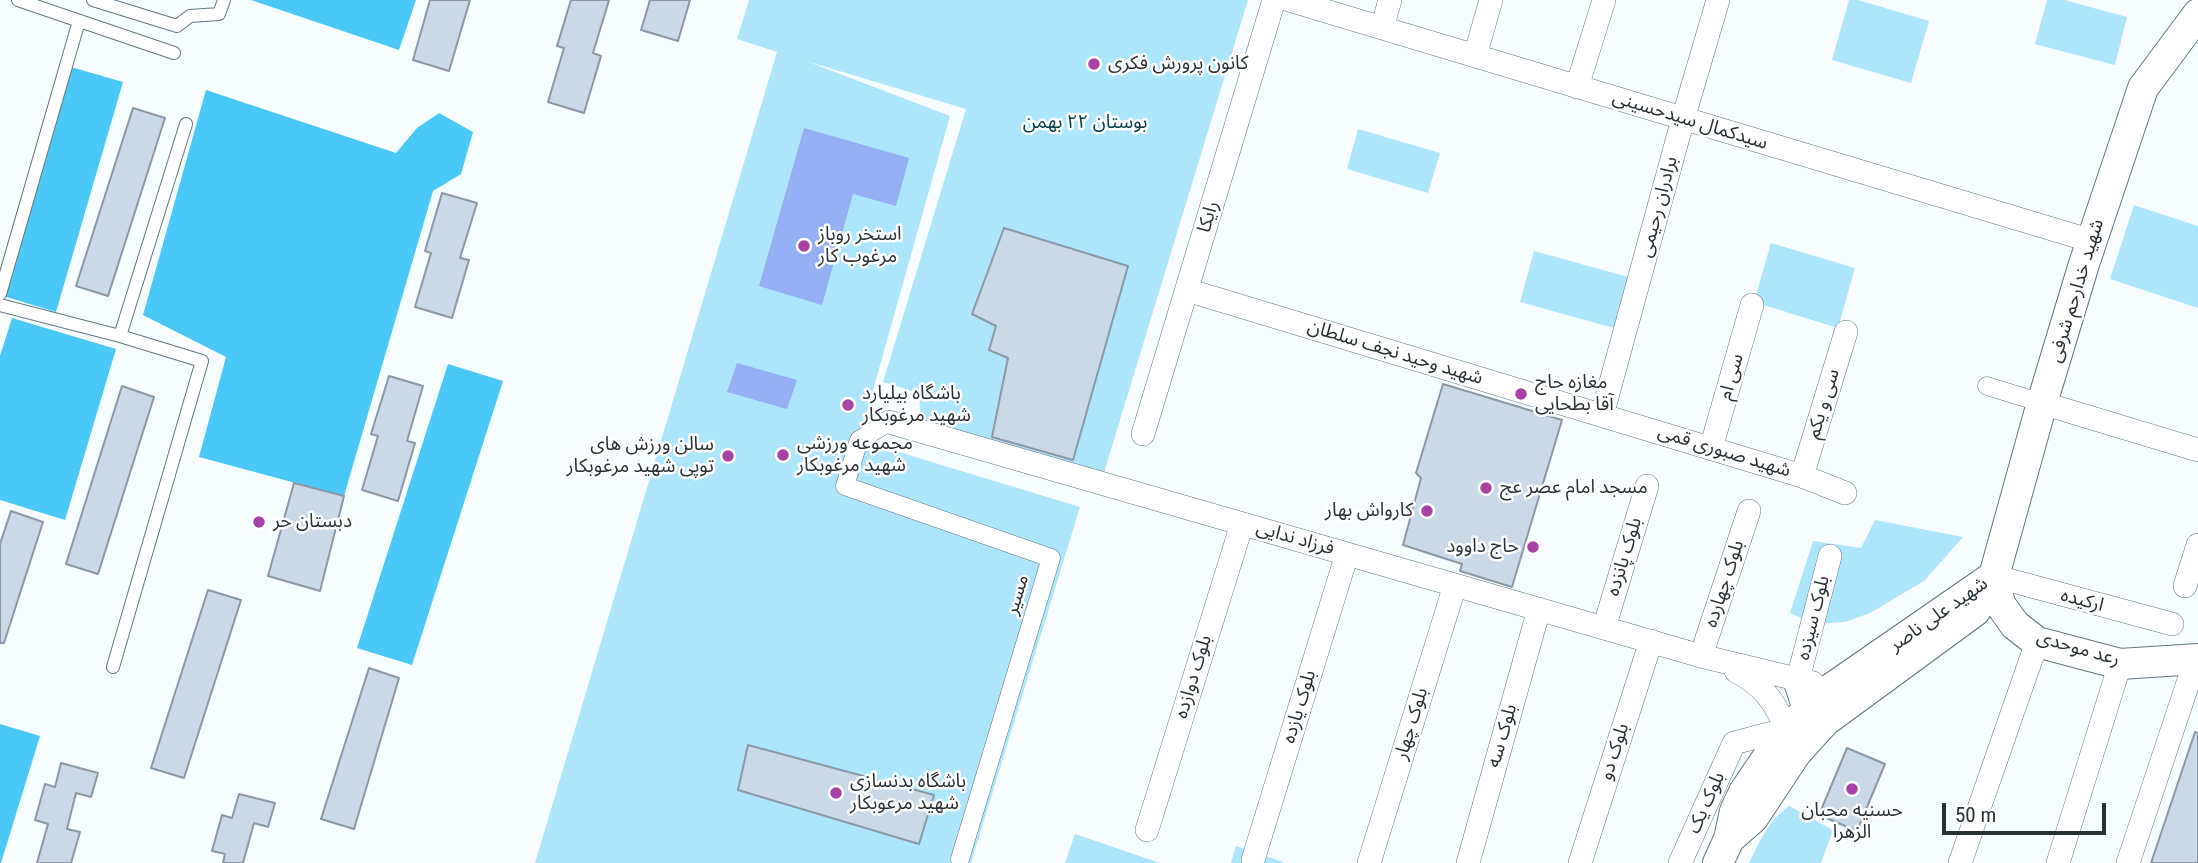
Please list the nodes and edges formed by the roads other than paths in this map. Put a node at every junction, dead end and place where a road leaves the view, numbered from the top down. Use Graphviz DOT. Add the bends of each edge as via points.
graph roads {
  1 [pos="18,0"];
  2 [pos="93,0"];
  3 [pos="223,0"];
  4 [pos="1274,0"];
  5 [pos="1289,0"];
  6 [pos="1390,0"];
  7 [pos="1491,0"];
  8 [pos="1604,0"];
  9 [pos="1718,0"];
  10 [pos="79,20"];
  11 [pos="2196,20"];
  12 [pos="1382,28"];
  13 [pos="174,52"];
  14 [pos="1475,56"];
  15 [pos="1577,87"];
  16 [pos="1684,119"];
  17 [pos="186,124"];
  18 [pos="2092,242"];
  19 [pos="1187,290"];
  20 [pos="0,294"];
  21 [pos="0,305"];
  22 [pos="1752,305"];
  23 [pos="1846,332"];
  24 [pos="120,336"];
  25 [pos="1987,386"];
  26 [pos="2042,403"];
  27 [pos="1602,415"];
  28 [pos="889,422"];
  29 [pos="1143,434"];
  30 [pos="1711,448"];
  31 [pos="2198,450"];
  32 [pos="1802,476"];
  33 [pos="1647,486"];
  34 [pos="1845,493"];
  35 [pos="1749,511"];
  36 [pos="1242,524"];
  37 [pos="2198,544"];
  38 [pos="1347,554"];
  39 [pos="1830,556"];
  40 [pos="1994,576"];
  41 [pos="1455,585"];
  42 [pos="2185,586"];
  43 [pos="1539,609"];
  44 [pos="2172,624"];
  45 [pos="1604,628"];
  46 [pos="1651,641"];
  47 [pos="2037,642"];
  48 [pos="1701,656"];
  49 [pos="2198,659"];
  50 [pos="2120,664"];
  51 [pos="2198,665"];
  52 [pos="113,667"];
  53 [pos="1798,679"];
  54 [pos="1832,688"];
  55 [pos="2198,693"];
  56 [pos="1807,720"];
  57 [pos="1147,830"];
  58 [pos="1723,851"];
  59 [pos="960,859"];
  60 [pos="1253,860"];
  61 [pos="1369,863"];
  62 [pos="1468,863"];
  63 [pos="1580,863"];
  64 [pos="1680,863"];
  65 [pos="1960,863"];
  66 [pos="2058,863"];
  67 [pos="2128,863"];
  68 [pos="2142,863"];
  1 -- 10 [label="lane"];
  2 -- 3 [label="lane" via="177,26 191,16 219,14"];
  4 -- 19 [label="street, رایکا"];
  5 -- 12 [label="street, سیدکمال سیدحسینی"];
  6 -- 12 [label="street"];
  7 -- 14 [label="street"];
  8 -- 15 [label="street"];
  9 -- 16 [label="street, برادران رحیمی"];
  10 -- 13 [label="lane"];
  10 -- 20 [label="lane"];
  11 -- 18 [label="street, شهید خدارحم شرفی" via="2143,88"];
  12 -- 14 [label="street, سیدکمال سیدحسینی"];
  14 -- 15 [label="street, سیدکمال سیدحسینی"];
  15 -- 16 [label="street, سیدکمال سیدحسینی"];
  16 -- 18 [label="street, سیدکمال سیدحسینی"];
  16 -- 27 [label="street, برادران رحیمی"];
  17 -- 24 [label="lane"];
  18 -- 26 [label="street, شهید خدارحم شرفی"];
  19 -- 27 [label="street, شهید وحید نجف سلطان"];
  19 -- 29 [label="street, رایکا"];
  21 -- 24 [label="lane"];
  22 -- 30 [label="street, سی ام"];
  23 -- 32 [label="street, سی و یکم"];
  24 -- 52 [label="lane" via="202,361"];
  25 -- 26 [label="street"];
  26 -- 31 [label="street"];
  26 -- 40 [label="street, شهید خدارحم شرفی"];
  27 -- 30 [label="street, شهید صبوری قمی"];
  28 -- 36 [label="street, فرزاد ندایی"];
  28 -- 59 [label="street, مسیر" via="859,440 845,486 1051,558"];
  30 -- 32 [label="street, شهید صبوری قمی"];
  32 -- 34 [label="street, شهید صبوری قمی"];
  33 -- 45 [label="street, بلوک پانزده"];
  35 -- 48 [label="street, بلوک چهارده"];
  36 -- 38 [label="street, فرزاد ندایی"];
  36 -- 57 [label="street, بلوک دوازده"];
  37 -- 42 [label="street"];
  38 -- 41 [label="street, فرزاد ندایی"];
  38 -- 60 [label="street, بلوک یازده"];
  39 -- 53 [label="street, بلوک سیزده"];
  40 -- 44 [label="street, ارکیده"];
  40 -- 47 [label="street, رعد موحدی" via="2000,604 2015,625"];
  40 -- 54 [label="street, شهید علی ناصر"];
  40 -- 56 [label="street, شهید علی ناصر" via="1975,611"];
  41 -- 43 [label="street, فرزاد ندایی"];
  41 -- 61 [label="street, بلوک چهار"];
  43 -- 45 [label="street, فرزاد ندایی"];
  43 -- 62 [label="street, بلوک سه"];
  45 -- 46 [label="street, فرزاد ندایی"];
  46 -- 48 [label="street, فرزاد ندایی"];
  46 -- 63 [label="street, بلوک دو"];
  47 -- 50 [label="street, رعد موحدی"];
  47 -- 65 [label="street"];
  48 -- 53 [label="street"];
  48 -- 56 [label="street" via="1754,681"];
  49 -- 50 [label="street, رعد موحدی"];
  50 -- 66 [label="street"];
  51 -- 67 [label="street" via="2193,668"];
  53 -- 54 [label="street"];
  53 -- 56 [label="street"];
  54 -- 56 [label="street, شهید علی ناصر"];
  55 -- 68 [label="street"];
  56 -- 58 [label="street, شهید علی ناصر" via="1744,792"];
  56 -- 64 [label="street, بلوک یک" via="1734,743"];
}
